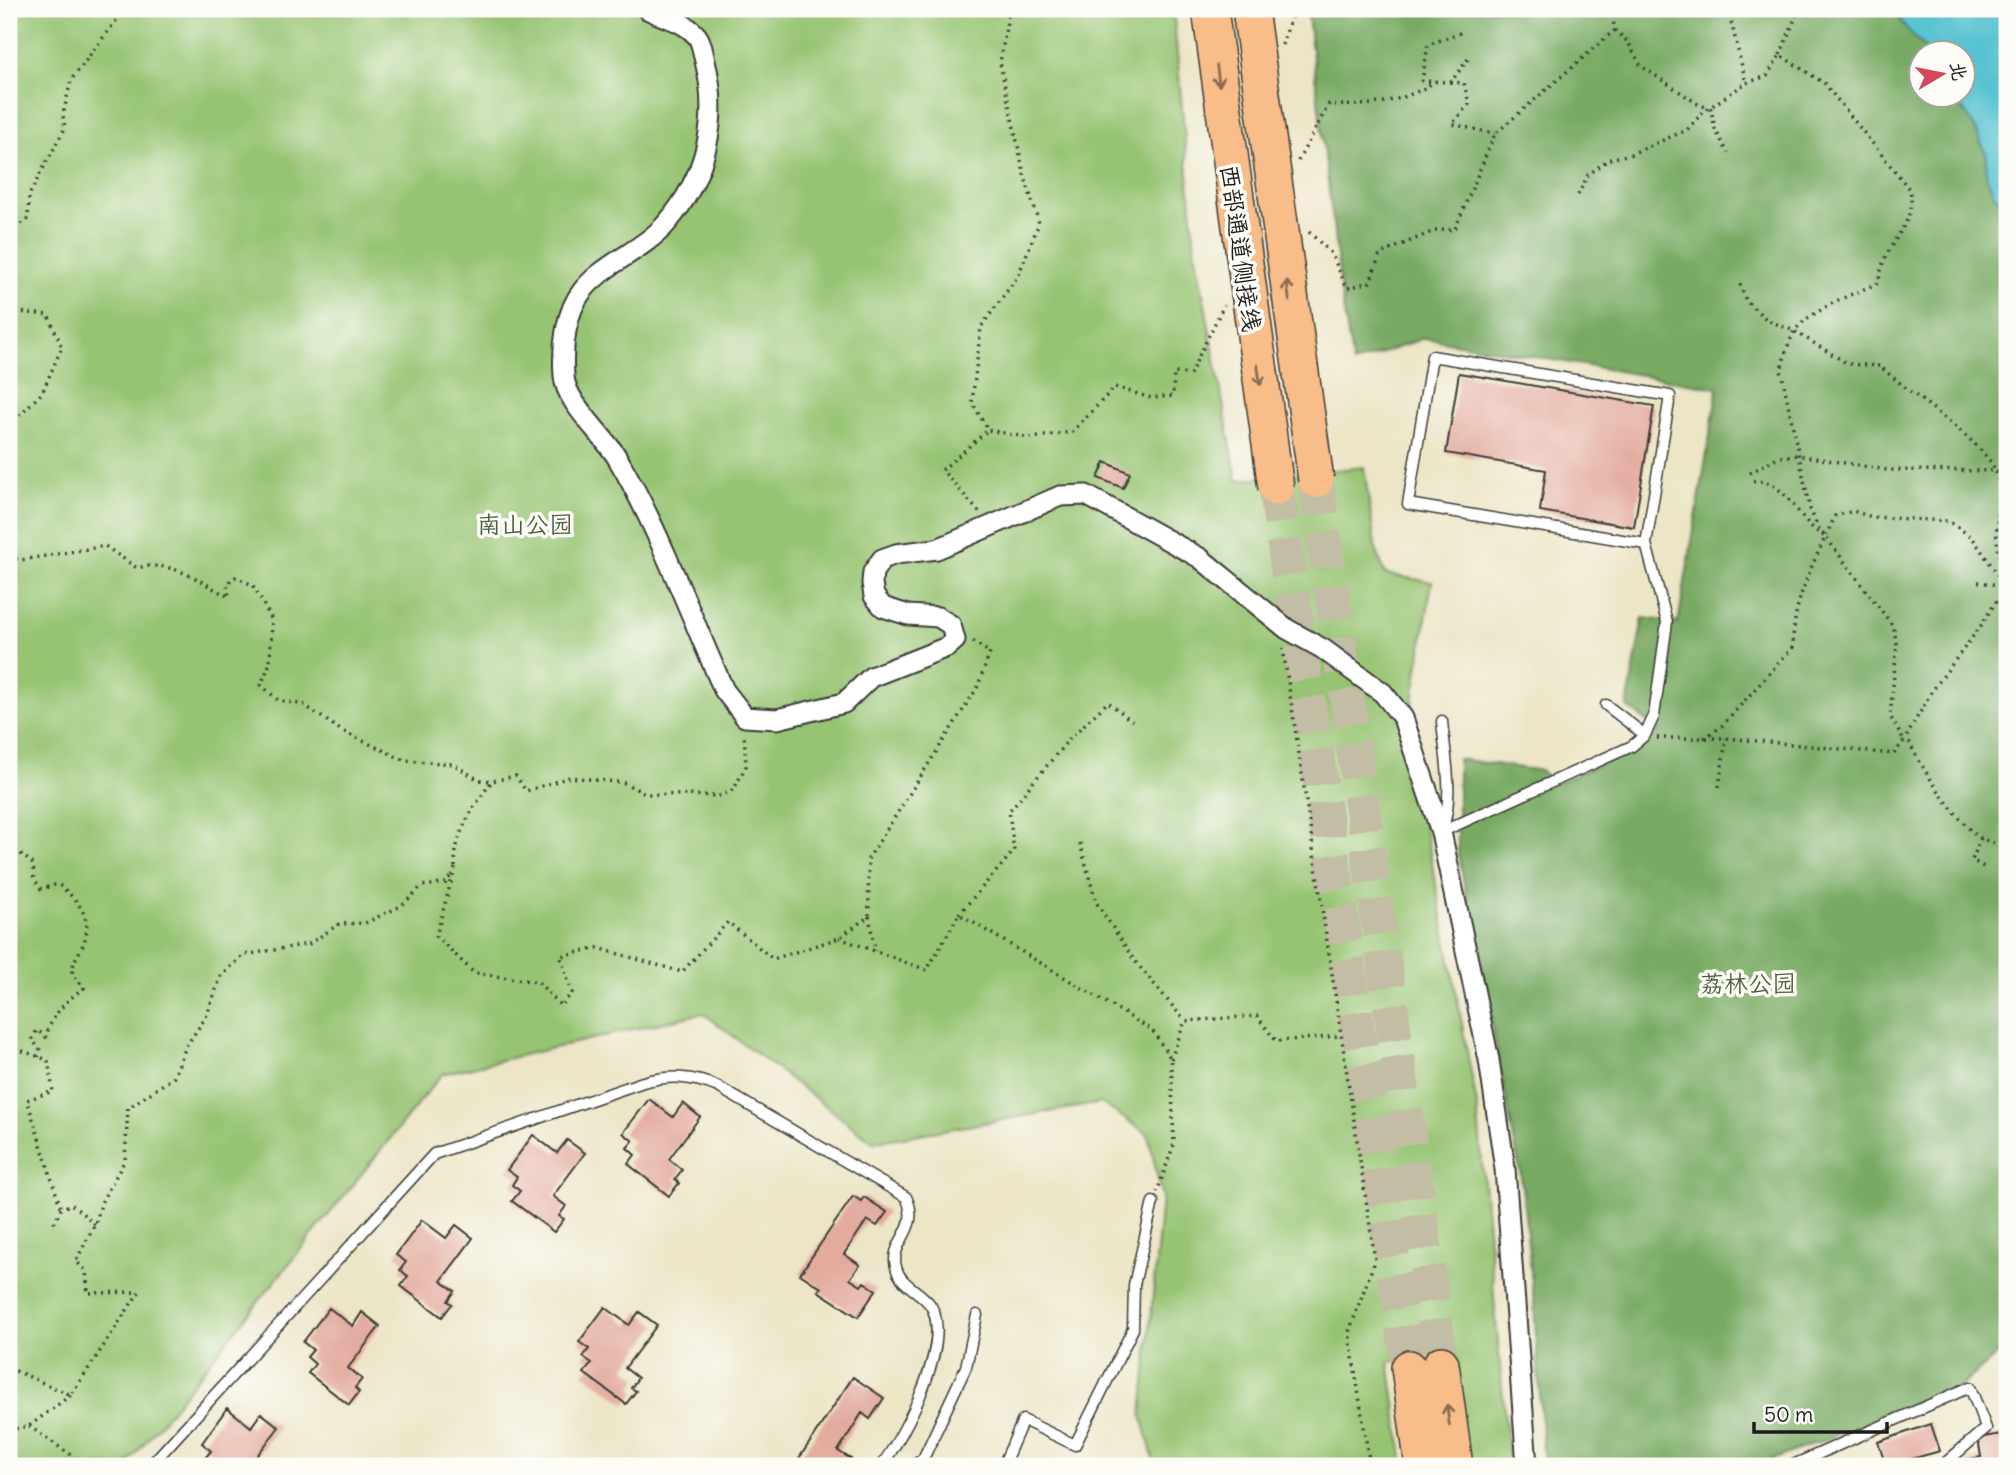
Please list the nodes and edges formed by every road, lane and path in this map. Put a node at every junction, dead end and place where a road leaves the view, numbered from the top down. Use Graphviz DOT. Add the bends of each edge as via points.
graph roads {
  1 [pos="125,9"];
  2 [pos="646,9"];
  3 [pos="1009,9"];
  4 [pos="1210,9"];
  5 [pos="1250,9"];
  6 [pos="1294,9"];
  7 [pos="1571,9"];
  8 [pos="1610,9"];
  9 [pos="1728,9"];
  10 [pos="1799,9"];
  11 [pos="1465,30"];
  12 [pos="1615,30"];
  13 [pos="1280,52"];
  14 [pos="1780,55"];
  15 [pos="1468,59"];
  16 [pos="1435,81"];
  17 [pos="1451,82"];
  18 [pos="1746,83"];
  19 [pos="1712,109"];
  20 [pos="1495,134"];
  21 [pos="1728,153"];
  22 [pos="1295,167"];
  23 [pos="1578,195"];
  24 [pos="1306,230"];
  25 [pos="9,232"];
  26 [pos="1740,284"];
  27 [pos="1226,302"];
  28 [pos="9,311"];
  29 [pos="1794,331"];
  30 [pos="9,425"];
  31 [pos="988,430"];
  32 [pos="1797,455"];
  33 [pos="1996,471"];
  34 [pos="2007,471"];
  35 [pos="1750,473"];
  36 [pos="1316,480"];
  37 [pos="1753,481"];
  38 [pos="1276,488"];
  39 [pos="992,526"];
  40 [pos="1826,537"];
  41 [pos="1646,544"];
  42 [pos="9,557"];
  43 [pos="1978,582"];
  44 [pos="2007,587"];
  45 [pos="1279,622"];
  46 [pos="951,625"];
  47 [pos="1606,705"];
  48 [pos="745,717"];
  49 [pos="1132,721"];
  50 [pos="1441,721"];
  51 [pos="1645,735"];
  52 [pos="1703,738"];
  53 [pos="1726,738"];
  54 [pos="1904,741"];
  55 [pos="492,781"];
  56 [pos="1719,787"];
  57 [pos="9,822"];
  58 [pos="1441,832"];
  59 [pos="1981,838"];
  60 [pos="1080,843"];
  61 [pos="2007,845"];
  62 [pos="455,868"];
  63 [pos="1987,869"];
  64 [pos="959,914"];
  65 [pos="869,916"];
  66 [pos="839,938"];
  67 [pos="874,951"];
  68 [pos="1185,1021"];
  69 [pos="1341,1036"];
  70 [pos="9,1046"];
  71 [pos="38,1056"];
  72 [pos="1171,1059"];
  73 [pos="1153,1202"];
  74 [pos="61,1209"];
  75 [pos="54,1223"];
  76 [pos="95,1224"];
  77 [pos="9,1280"];
  78 [pos="9,1293"];
  79 [pos="977,1315"];
  80 [pos="9,1367"];
  81 [pos="71,1395"];
  82 [pos="29,1426"];
  83 [pos="9,1430"];
  84 [pos="71,1466"];
  85 [pos="150,1466"];
  86 [pos="881,1466"];
  87 [pos="913,1466"];
  88 [pos="1003,1466"];
  89 [pos="1370,1466"];
  90 [pos="1423,1466"];
  91 [pos="1455,1466"];
  92 [pos="1527,1466"];
  93 [pos="1791,1466"];
  94 [pos="1942,1466"];
  1 -- 25 [label="path" via="71,80 63,115 65,128 29,195 28,219"];
  2 -- 48 [label="street" via="682,23 699,37 708,75 710,137 704,163 665,226 584,288 572,306 564,380 572,399 609,442 629,477 724,690"];
  3 -- 31 [label="path" via="1000,63 1039,223 1018,276 981,327 972,402"];
  4 -- 38 [label="highway, 西部通道侧接线, one-way, bridge"];
  36 -- 5 [label="highway, 西部通道侧接线, one-way, bridge"];
  6 -- 13 [label="path"];
  7 -- 8 [label="path"];
  8 -- 12 [label="path"];
  9 -- 18 [label="path"];
  10 -- 14 [label="path"];
  11 -- 16 [label="path" via="1428,45 1422,80"];
  12 -- 19 [label="path" via="1628,42 1641,66"];
  12 -- 20 [label="path"];
  14 -- 18 [label="path" via="1767,76"];
  14 -- 29 [label="path" via="1824,83 1875,151 1894,168 1910,190 1912,201 1908,222 1884,259 1878,283 1834,302"];
  15 -- 17 [label="path"];
  16 -- 17 [label="path"];
  16 -- 22 [label="path" via="1418,94 1351,106 1329,104"];
  17 -- 20 [label="path" via="1464,83 1469,104 1452,124"];
  18 -- 19 [label="path"];
  19 -- 21 [label="path" via="1715,129"];
  19 -- 23 [label="path" via="1687,130 1609,159 1588,175"];
  20 -- 24 [label="path" via="1455,229 1434,231 1380,254 1370,282 1347,288 1331,253"];
  26 -- 29 [label="path" via="1746,301 1767,320"];
  27 -- 31 [label="path" via="1190,373 1174,373 1173,396 1151,398 1115,387 1072,432 1031,438"];
  28 -- 30 [label="path" via="48,315 62,347 42,393"];
  29 -- 32 [label="path" via="1781,370"];
  29 -- 33 [label="path" via="1848,363 1880,366 1975,443"];
  31 -- 39 [label="path" via="942,470"];
  32 -- 33 [label="path" via="1886,470"];
  32 -- 35 [label="path" via="1778,457"];
  32 -- 40 [label="path" via="1810,509"];
  33 -- 34 [label="path"];
  33 -- 44 [label="path" via="1996,538"];
  37 -- 40 [label="path" via="1772,484 1810,529"];
  39 -- 45 [label="street" via="1060,496 1086,495 1200,558"];
  39 -- 46 [label="street" via="937,549 889,556 873,572 874,596 883,607 938,617"];
  40 -- 44 [label="path" via="1835,516 1853,511 1872,517 1948,521 1972,537"];
  40 -- 52 [label="path" via="1804,579 1792,625 1793,647 1721,727"];
  40 -- 54 [label="path" via="1893,626 1897,644 1890,716"];
  41 -- 41 [label="lane" via="1670,396 1432,356 1408,504"];
  41 -- 51 [label="lane" via="1667,622 1654,716"];
  42 -- 55 [label="path" via="21,560 105,546 137,568 155,563 179,570 229,597 227,584 235,578 253,585 272,620 270,663 261,685 278,700 304,705 342,731 404,760 453,764 479,780"];
  43 -- 44 [label="path"];
  44 -- 54 [label="path" via="1932,691"];
  45 -- 58 [label="street" via="1383,693 1403,718"];
  45 -- 69 [label="path"];
  46 -- 48 [label="street" via="955,640 947,647 871,677 844,703 776,719"];
  46 -- 65 [label="path" via="990,653 977,688 868,859"];
  47 -- 51 [label="lane"];
  48 -- 55 [label="path" via="746,766 734,789 721,796 646,794 624,783 570,777 526,791 516,776"];
  49 -- 64 [label="path" via="1108,702 1070,738 1009,811 1014,850"];
  50 -- 58 [label="lane" via="1449,808"];
  51 -- 52 [label="path" via="1662,740"];
  51 -- 58 [label="lane" via="1632,746"];
  52 -- 53 [label="path"];
  53 -- 54 [label="path" via="1894,754"];
  53 -- 56 [label="path"];
  54 -- 59 [label="path"];
  55 -- 62 [label="path" via="454,847"];
  57 -- 71 [label="path" via="15,849 33,864 34,879 41,889 58,884 78,900 88,922 72,973 84,988 65,1003 49,1024 46,1037 37,1030 32,1040 40,1049"];
  58 -- 92 [label="street" via="1498,1115"];
  59 -- 61 [label="path"];
  59 -- 63 [label="path" via="1972,860"];
  60 -- 68 [label="path" via="1096,902 1134,960"];
  62 -- 66 [label="path" via="436,936 474,973 538,982 561,1006 572,993 560,956 598,948 682,971 728,922 773,958"];
  62 -- 76 [label="path" via="446,883 422,886 401,906 365,923 339,924 309,944 244,955 221,976 206,1017 186,1046 174,1077 128,1108 125,1160"];
  64 -- 67 [label="path" via="928,970"];
  64 -- 72 [label="path" via="1152,1030"];
  65 -- 66 [label="path"];
  65 -- 67 [label="path"];
  66 -- 67 [label="path"];
  68 -- 69 [label="path" via="1256,1016 1276,1041"];
  68 -- 72 [label="path"];
  69 -- 89 [label="path" via="1374,1261 1349,1332"];
  70 -- 71 [label="path"];
  71 -- 74 [label="path" via="48,1060 53,1091 27,1100"];
  72 -- 73 [label="path" via="1174,1144"];
  73 -- 88 [label="lane" via="1134,1285 1133,1329 1075,1445 1023,1420"];
  74 -- 75 [label="path"];
  74 -- 76 [label="path" via="71,1204"];
  76 -- 81 [label="path" via="76,1261 86,1271 88,1293 139,1292"];
  77 -- 78 [label="path"];
  79 -- 87 [label="lane" via="965,1367 923,1459"];
  80 -- 81 [label="path"];
  81 -- 82 [label="path"];
  82 -- 83 [label="path"];
  82 -- 84 [label="path" via="74,1457"];
  85 -- 86 [label="lane" via="434,1154 673,1076 718,1087 906,1197 911,1221 895,1255 895,1266 900,1278 933,1309 937,1326 920,1396"];
  91 -- 90 [label="highway, one-way" via="1425,1366"];
  93 -- 94 [label="lane" via="1970,1387 1986,1428"];
}
